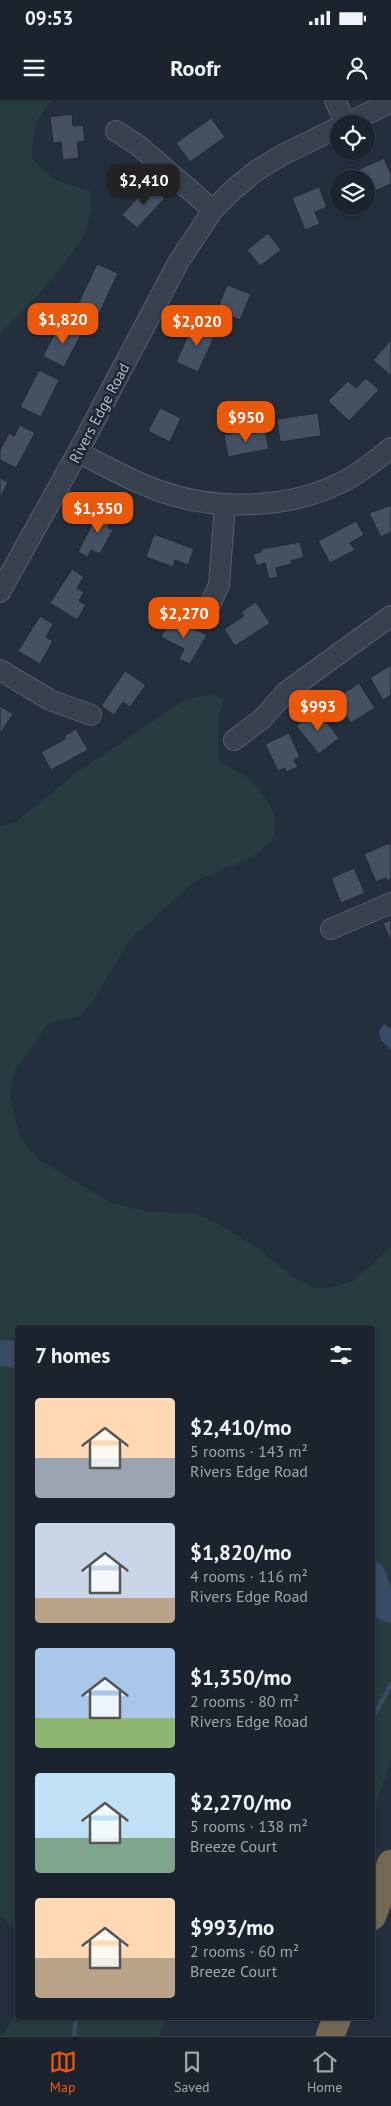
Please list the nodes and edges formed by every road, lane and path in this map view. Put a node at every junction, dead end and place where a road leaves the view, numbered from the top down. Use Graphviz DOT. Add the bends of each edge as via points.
graph roads {
  1 [pos="335,100"];
  2 [pos="391,102"];
  3 [pos="342,115"];
  4 [pos="364,115"];
  5 [pos="116,131"];
  6 [pos="330,131"];
  7 [pos="213,210"];
  8 [pos="391,448"];
  9 [pos="78,452"];
  10 [pos="225,504"];
  11 [pos="0,592"];
  12 [pos="207,611"];
  13 [pos="391,616"];
  14 [pos="0,670"];
  15 [pos="91,715"];
  16 [pos="234,740"];
  17 [pos="391,903"];
  18 [pos="331,929"];
  19 [pos="391,1864"];
  20 [pos="375,1908"];
  21 [pos="336,2020"];
  22 [pos="330,2036"];
  1 -- 3 [label="street"];
  2 -- 4 [label="street"];
  5 -- 7 [label="street" via="139,146"];
  6 -- 7 [label="street, Rivers Edge Road" via="256,171"];
  7 -- 9 [label="street, Rivers Edge Road" via="179,261"];
  8 -- 10 [label="street" via="347,480 314,493 275,502"];
  9 -- 10 [label="street" via="124,477 161,492 190,500"];
  9 -- 11 [label="street, Rivers Edge Road"];
  10 -- 12 [label="street" via="219,585"];
  13 -- 16 [label="street" via="286,692 262,719"];
  14 -- 15 [label="street" via="50,700"];
  17 -- 18 [label="street"];
  19 -- 20 [label="highway"];
  21 -- 22 [label="highway"];
}
